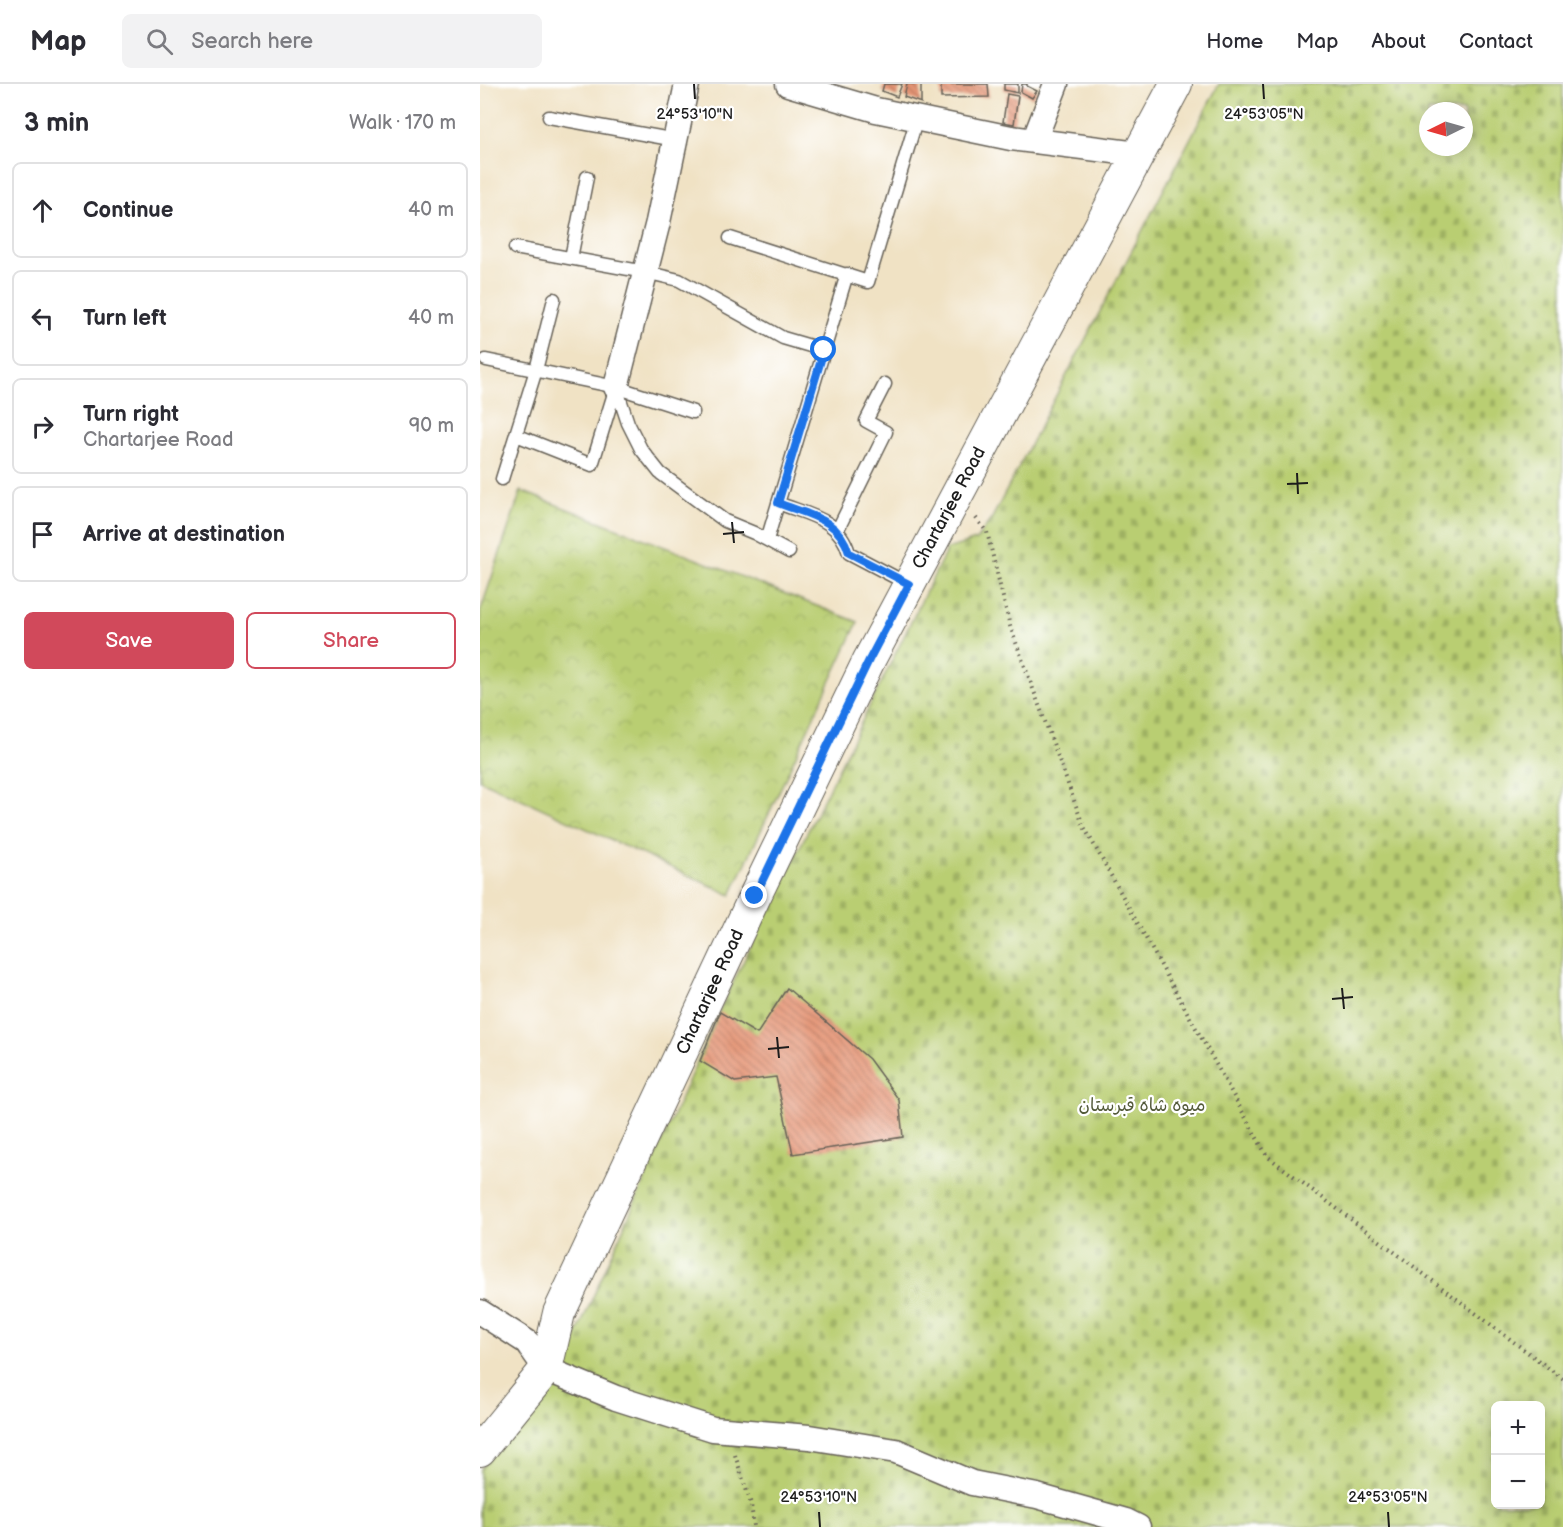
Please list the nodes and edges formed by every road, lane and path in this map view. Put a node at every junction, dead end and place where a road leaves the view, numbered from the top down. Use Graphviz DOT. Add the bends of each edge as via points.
graph roads {
  1 [pos="687,84"];
  2 [pos="788,84"];
  3 [pos="1056,84"];
  4 [pos="1176,84"];
  5 [pos="549,117"];
  6 [pos="917,118"];
  7 [pos="676,140"];
  8 [pos="1034,141"];
  9 [pos="1138,154"];
  10 [pos="588,177"];
  11 [pos="730,238"];
  12 [pos="515,248"];
  13 [pos="571,258"];
  14 [pos="645,272"];
  15 [pos="847,274"];
  16 [pos="554,299"];
  17 [pos="824,350"];
  18 [pos="486,360"];
  19 [pos="536,370"];
  20 [pos="885,384"];
  21 [pos="616,387"];
  22 [pos="693,412"];
  23 [pos="516,435"];
  24 [pos="502,478"];
  25 [pos="956,496"];
  26 [pos="778,503"];
  27 [pos="838,529"];
  28 [pos="767,540"];
  29 [pos="789,552"];
  30 [pos="909,584"];
  31 [pos="480,1312"];
  32 [pos="546,1369"];
  33 [pos="1563,1379"];
  34 [pos="727,1430"];
  35 [pos="480,1450"];
  36 [pos="754,1527"];
  37 [pos="1138,1527"];
  1 -- 7 [label="street"];
  2 -- 6 [label="street"];
  3 -- 8 [label="street"];
  4 -- 9 [label="street, Chartarjee Road"];
  5 -- 7 [label="lane"];
  6 -- 8 [label="street"];
  6 -- 15 [label="lane" via="868,282"];
  7 -- 14 [label="street"];
  8 -- 9 [label="street"];
  9 -- 25 [label="street, Chartarjee Road"];
  10 -- 13 [label="lane"];
  11 -- 15 [label="lane"];
  12 -- 13 [label="lane"];
  13 -- 14 [label="lane"];
  14 -- 17 [label="lane" via="679,280 783,338"];
  14 -- 21 [label="street"];
  15 -- 17 [label="lane"];
  16 -- 19 [label="lane"];
  17 -- 26 [label="lane"];
  18 -- 19 [label="lane"];
  19 -- 21 [label="lane"];
  19 -- 23 [label="lane"];
  20 -- 27 [label="lane" via="866,420 886,432"];
  21 -- 22 [label="lane"];
  21 -- 23 [label="lane" via="592,465"];
  21 -- 28 [label="lane" via="641,450 660,473 725,521"];
  23 -- 24 [label="lane"];
  25 -- 30 [label="street, Chartarjee Road"];
  25 -- 33 [label="path" via="987,532 1010,626 1083,825 1267,1156"];
  26 -- 27 [label="lane"];
  26 -- 28 [label="lane"];
  27 -- 30 [label="lane" via="849,553"];
  28 -- 29 [label="lane"];
  30 -- 32 [label="street, Chartarjee Road" via="760,885 559,1313"];
  31 -- 32 [label="street" via="527,1342"];
  32 -- 34 [label="street" via="616,1398"];
  32 -- 35 [label="street, Chartarjee Road"];
  34 -- 36 [label="path" via="751,1504"];
  34 -- 37 [label="street" via="809,1437 896,1451 972,1484 1037,1496"];
}
